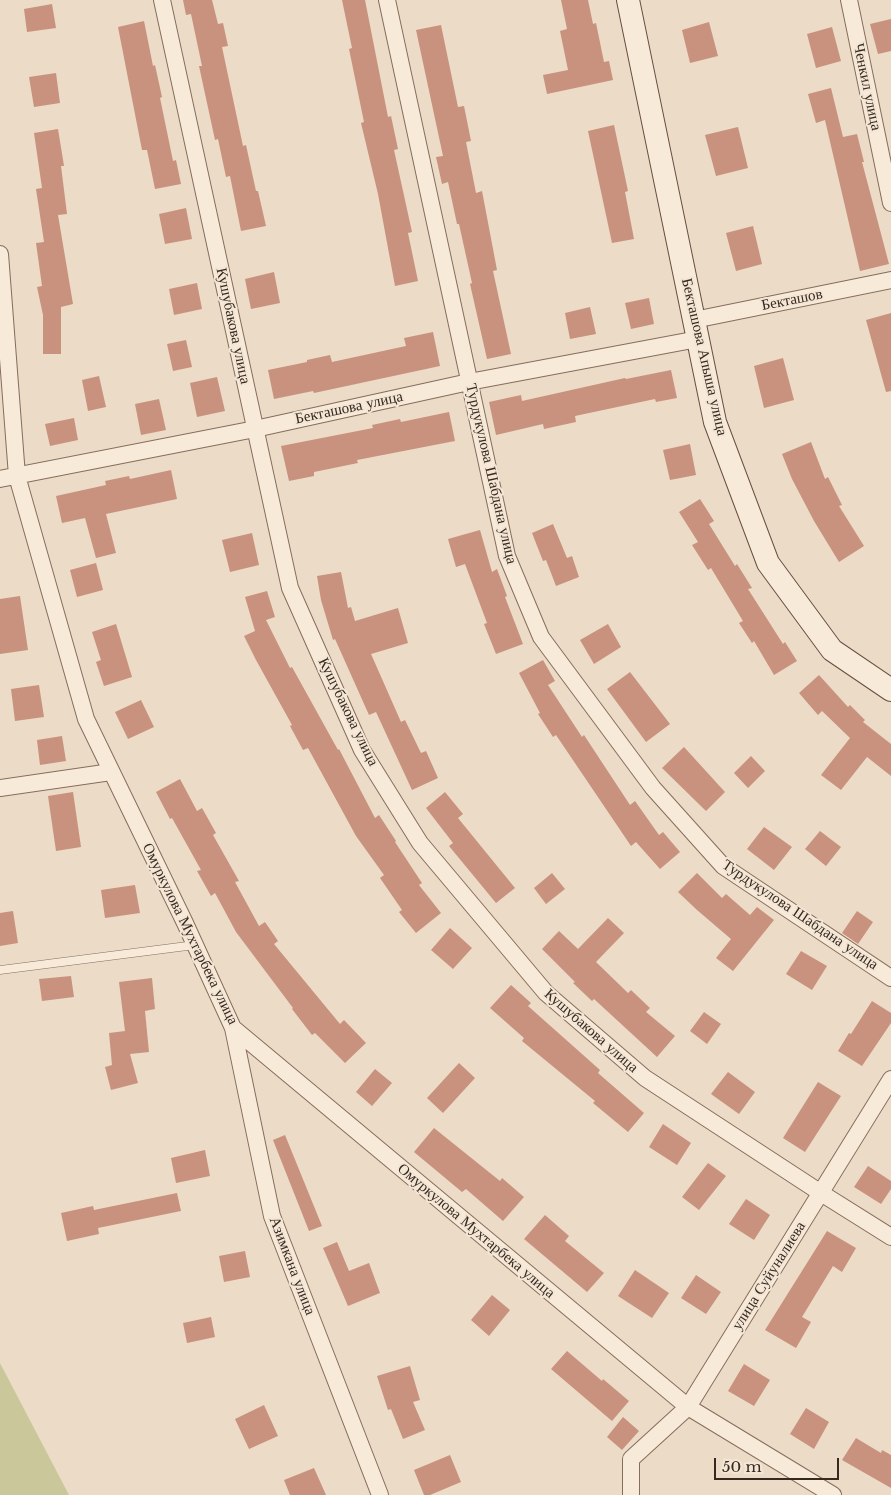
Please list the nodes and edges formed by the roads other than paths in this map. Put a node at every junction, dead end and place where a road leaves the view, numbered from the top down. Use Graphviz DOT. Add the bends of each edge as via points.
graph roads {
  1 [pos="162,0"];
  2 [pos="387,0"];
  3 [pos="628,0"];
  4 [pos="848,0"];
  5 [pos="891,203"];
  6 [pos="0,254"];
  7 [pos="891,280"];
  8 [pos="696,329"];
  9 [pos="469,382"];
  10 [pos="255,429"];
  11 [pos="17,476"];
  12 [pos="0,479"];
  13 [pos="891,690"];
  14 [pos="111,772"];
  15 [pos="0,788"];
  16 [pos="195,945"];
  17 [pos="0,970"];
  18 [pos="891,978"];
  19 [pos="233,1028"];
  20 [pos="891,1080"];
  21 [pos="821,1193"];
  22 [pos="891,1237"];
  23 [pos="688,1407"];
  24 [pos="380,1495"];
  25 [pos="631,1495"];
  26 [pos="832,1495"];
  1 -- 10 [label="street, Кушубакова улица"];
  2 -- 9 [label="street, Турдукулова Шабдана улица"];
  3 -- 8 [label="street, Бекташова Апыша улица"];
  4 -- 5 [label="street, Ченкил улица"];
  6 -- 11 [label="street, Омуркулова Мухтарбека улица"];
  7 -- 8 [label="street, Бекташов"];
  8 -- 9 [label="street, Бекташова улица"];
  8 -- 13 [label="street, Бекташова Апыша улица" via="715,422 768,563 832,650"];
  9 -- 10 [label="street, Бекташова улица"];
  9 -- 18 [label="street, Турдукулова Шабдана улица" via="507,556 541,637 653,788 723,866"];
  10 -- 11 [label="street, Бекташова улица"];
  10 -- 21 [label="street, Кушубакова улица" via="290,588 362,750 420,843 546,993 645,1078"];
  11 -- 12 [label="street, Бекташова улица"];
  11 -- 14 [label="street, Омуркулова Мухтарбека улица" via="86,719"];
  14 -- 15 [label="street"];
  14 -- 16 [label="street, Омуркулова Мухтарбека улица"];
  16 -- 17 [label="lane"];
  16 -- 19 [label="street, Омуркулова Мухтарбека улица"];
  19 -- 23 [label="street, Омуркулова Мухтарбека улица"];
  19 -- 24 [label="street, Азимкана улица" via="272,1216"];
  20 -- 21 [label="street, улица Суйуналиева"];
  21 -- 22 [label="street, Кушубакова улица"];
  21 -- 23 [label="street, улица Суйуналиева"];
  23 -- 25 [label="street, улица Суйуналиева" via="631,1459"];
  23 -- 26 [label="street, Омуркулова Мухтарбека улица"];
}
